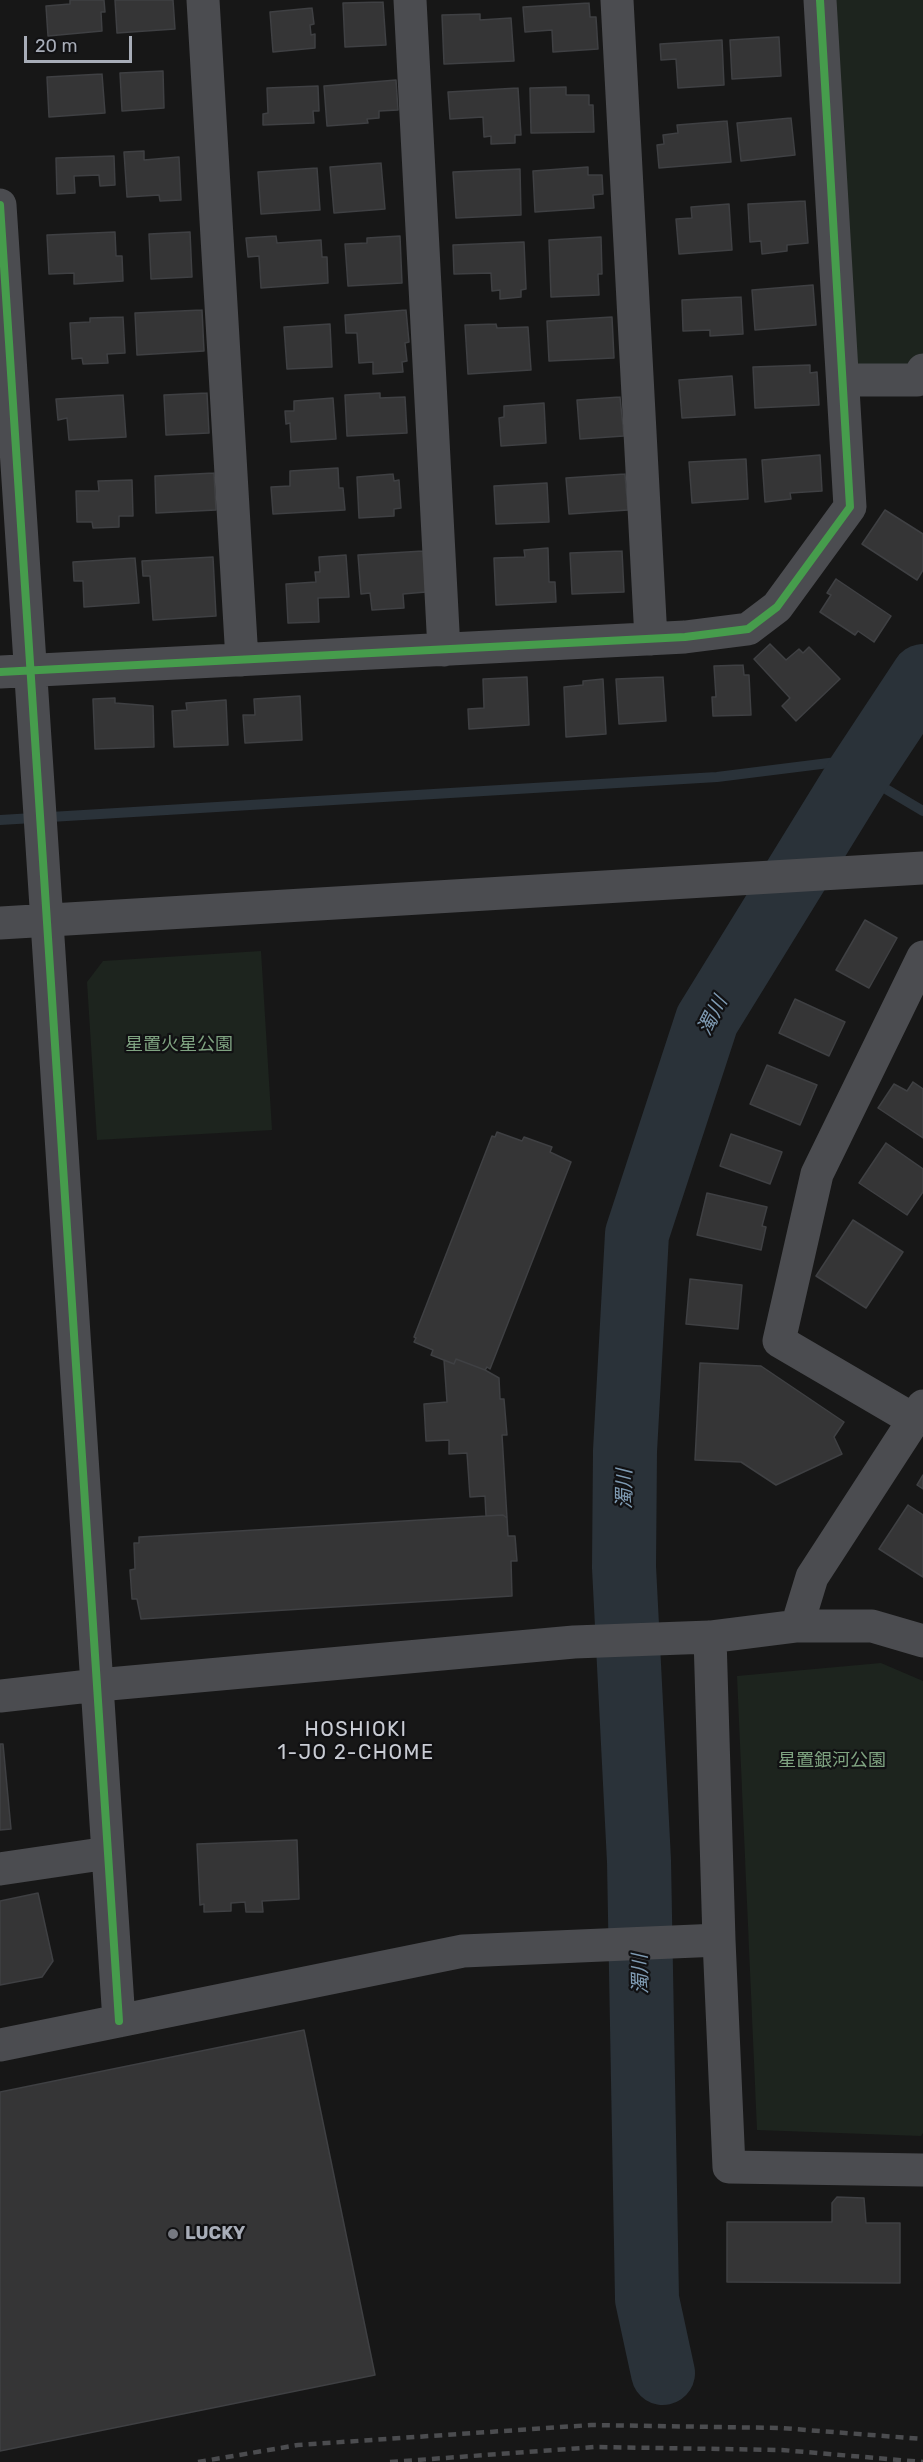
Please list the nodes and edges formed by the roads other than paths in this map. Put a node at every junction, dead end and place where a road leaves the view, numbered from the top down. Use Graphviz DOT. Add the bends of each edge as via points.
graph roads {
  1 [pos="203,0"];
  2 [pos="410,0"];
  3 [pos="617,0"];
  4 [pos="820,0"];
  5 [pos="0,205"];
  6 [pos="923,370"];
  7 [pos="843,380"];
  8 [pos="651,639"];
  9 [pos="444,650"];
  10 [pos="242,660"];
  11 [pos="15,671"];
  12 [pos="923,868"];
  13 [pos="46,920"];
  14 [pos="0,923"];
  15 [pos="923,957"];
  16 [pos="918,1413"];
  17 [pos="797,1626"];
  18 [pos="710,1637"];
  19 [pos="923,1641"];
  20 [pos="98,1684"];
  21 [pos="0,1696"];
  22 [pos="108,1853"];
  23 [pos="0,1869"];
  24 [pos="703,1940"];
  25 [pos="119,2021"];
  26 [pos="0,2045"];
  27 [pos="923,2170"];
  1 -- 10 [label="street"];
  2 -- 9 [label="street"];
  3 -- 8 [label="street"];
  4 -- 7 [label="street"];
  5 -- 11 [label="street"];
  6 -- 7 [label="street" via="916,380"];
  7 -- 8 [label="street" via="850,507 777,607 748,629"];
  8 -- 9 [label="street"];
  9 -- 10 [label="street"];
  10 -- 11 [label="street"];
  11 -- 13 [label="street" via="38,801"];
  12 -- 13 [label="street"];
  13 -- 14 [label="street"];
  13 -- 20 [label="street"];
  15 -- 16 [label="street" via="817,1174 779,1341"];
  16 -- 17 [label="street" via="812,1577"];
  17 -- 18 [label="street"];
  17 -- 19 [label="street" via="872,1626"];
  18 -- 20 [label="street" via="574,1642"];
  18 -- 24 [label="street"];
  20 -- 21 [label="street"];
  20 -- 22 [label="street"];
  22 -- 23 [label="street"];
  22 -- 25 [label="street"];
  24 -- 25 [label="street" via="463,1951"];
  24 -- 27 [label="street" via="729,2167"];
  25 -- 26 [label="street"];
}
